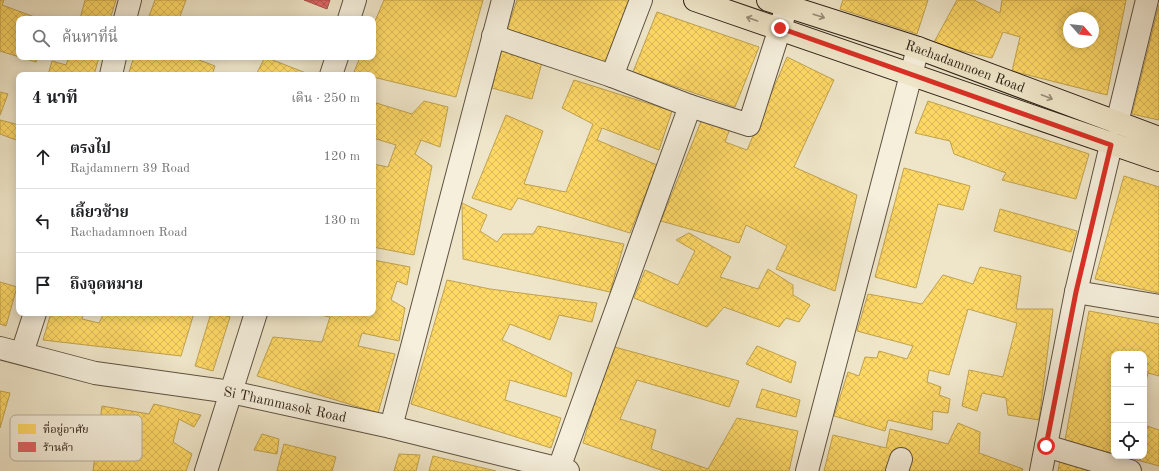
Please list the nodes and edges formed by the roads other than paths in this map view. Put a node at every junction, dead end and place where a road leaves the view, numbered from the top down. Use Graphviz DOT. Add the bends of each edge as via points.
graph roads {
  1 [pos="130,0"];
  2 [pos="355,0"];
  3 [pos="503,0"];
  4 [pos="641,0"];
  5 [pos="695,0"];
  6 [pos="1147,0"];
  7 [pos="776,2"];
  8 [pos="126,16"];
  9 [pos="350,16"];
  10 [pos="780,28"];
  11 [pos="493,36"];
  12 [pos="918,48"];
  13 [pos="114,60"];
  14 [pos="336,60"];
  15 [pos="112,72"];
  16 [pos="332,72"];
  17 [pos="910,74"];
  18 [pos="612,76"];
  19 [pos="690,106"];
  20 [pos="1117,123"];
  21 [pos="1159,138"];
  22 [pos="1111,145"];
  23 [pos="1159,160"];
  24 [pos="1076,292"];
  25 [pos="1159,306"];
  26 [pos="34,316"];
  27 [pos="255,316"];
  28 [pos="0,348"];
  29 [pos="22,353"];
  30 [pos="231,392"];
  31 [pos="391,427"];
  32 [pos="1046,446"];
  33 [pos="561,470"];
  34 [pos="206,471"];
  35 [pos="807,471"];
  36 [pos="1041,471"];
  37 [pos="1130,471"];
  1 -- 8 [label="street"];
  2 -- 9 [label="street"];
  3 -- 11 [label="street"];
  4 -- 18 [label="street"];
  10 -- 5 [label="main road, Rachadamnoen Road, one-way"];
  6 -- 20 [label="street"];
  7 -- 10 [label="street"];
  7 -- 12 [label="main road, Rachadamnoen Road, one-way"];
  10 -- 17 [label="main road, Rachadamnoen Road"];
  10 -- 19 [label="street" via="749,125"];
  11 -- 18 [label="street"];
  11 -- 31 [label="street"];
  12 -- 17 [label="street"];
  12 -- 20 [label="main road, Rachadamnoen Road, one-way"];
  13 -- 15 [label="street"];
  14 -- 16 [label="street"];
  17 -- 22 [label="main road, Rachadamnoen Road"];
  17 -- 35 [label="street"];
  18 -- 19 [label="street"];
  19 -- 33 [label="street"];
  20 -- 21 [label="main road, Rachadamnoen Road"];
  20 -- 22 [label="main road"];
  22 -- 23 [label="main road, Rachadamnoen Road"];
  22 -- 24 [label="street"];
  24 -- 25 [label="street"];
  24 -- 32 [label="street"];
  26 -- 29 [label="street"];
  27 -- 30 [label="street"];
  28 -- 29 [label="street, Si Thammasok Road"];
  29 -- 30 [label="street, Si Thammasok Road" via="95,373"];
  30 -- 31 [label="street, Si Thammasok Road"];
  30 -- 34 [label="street"];
  31 -- 33 [label="street, Si Thammasok Road"];
  32 -- 36 [label="street"];
  32 -- 37 [label="street"];
}
